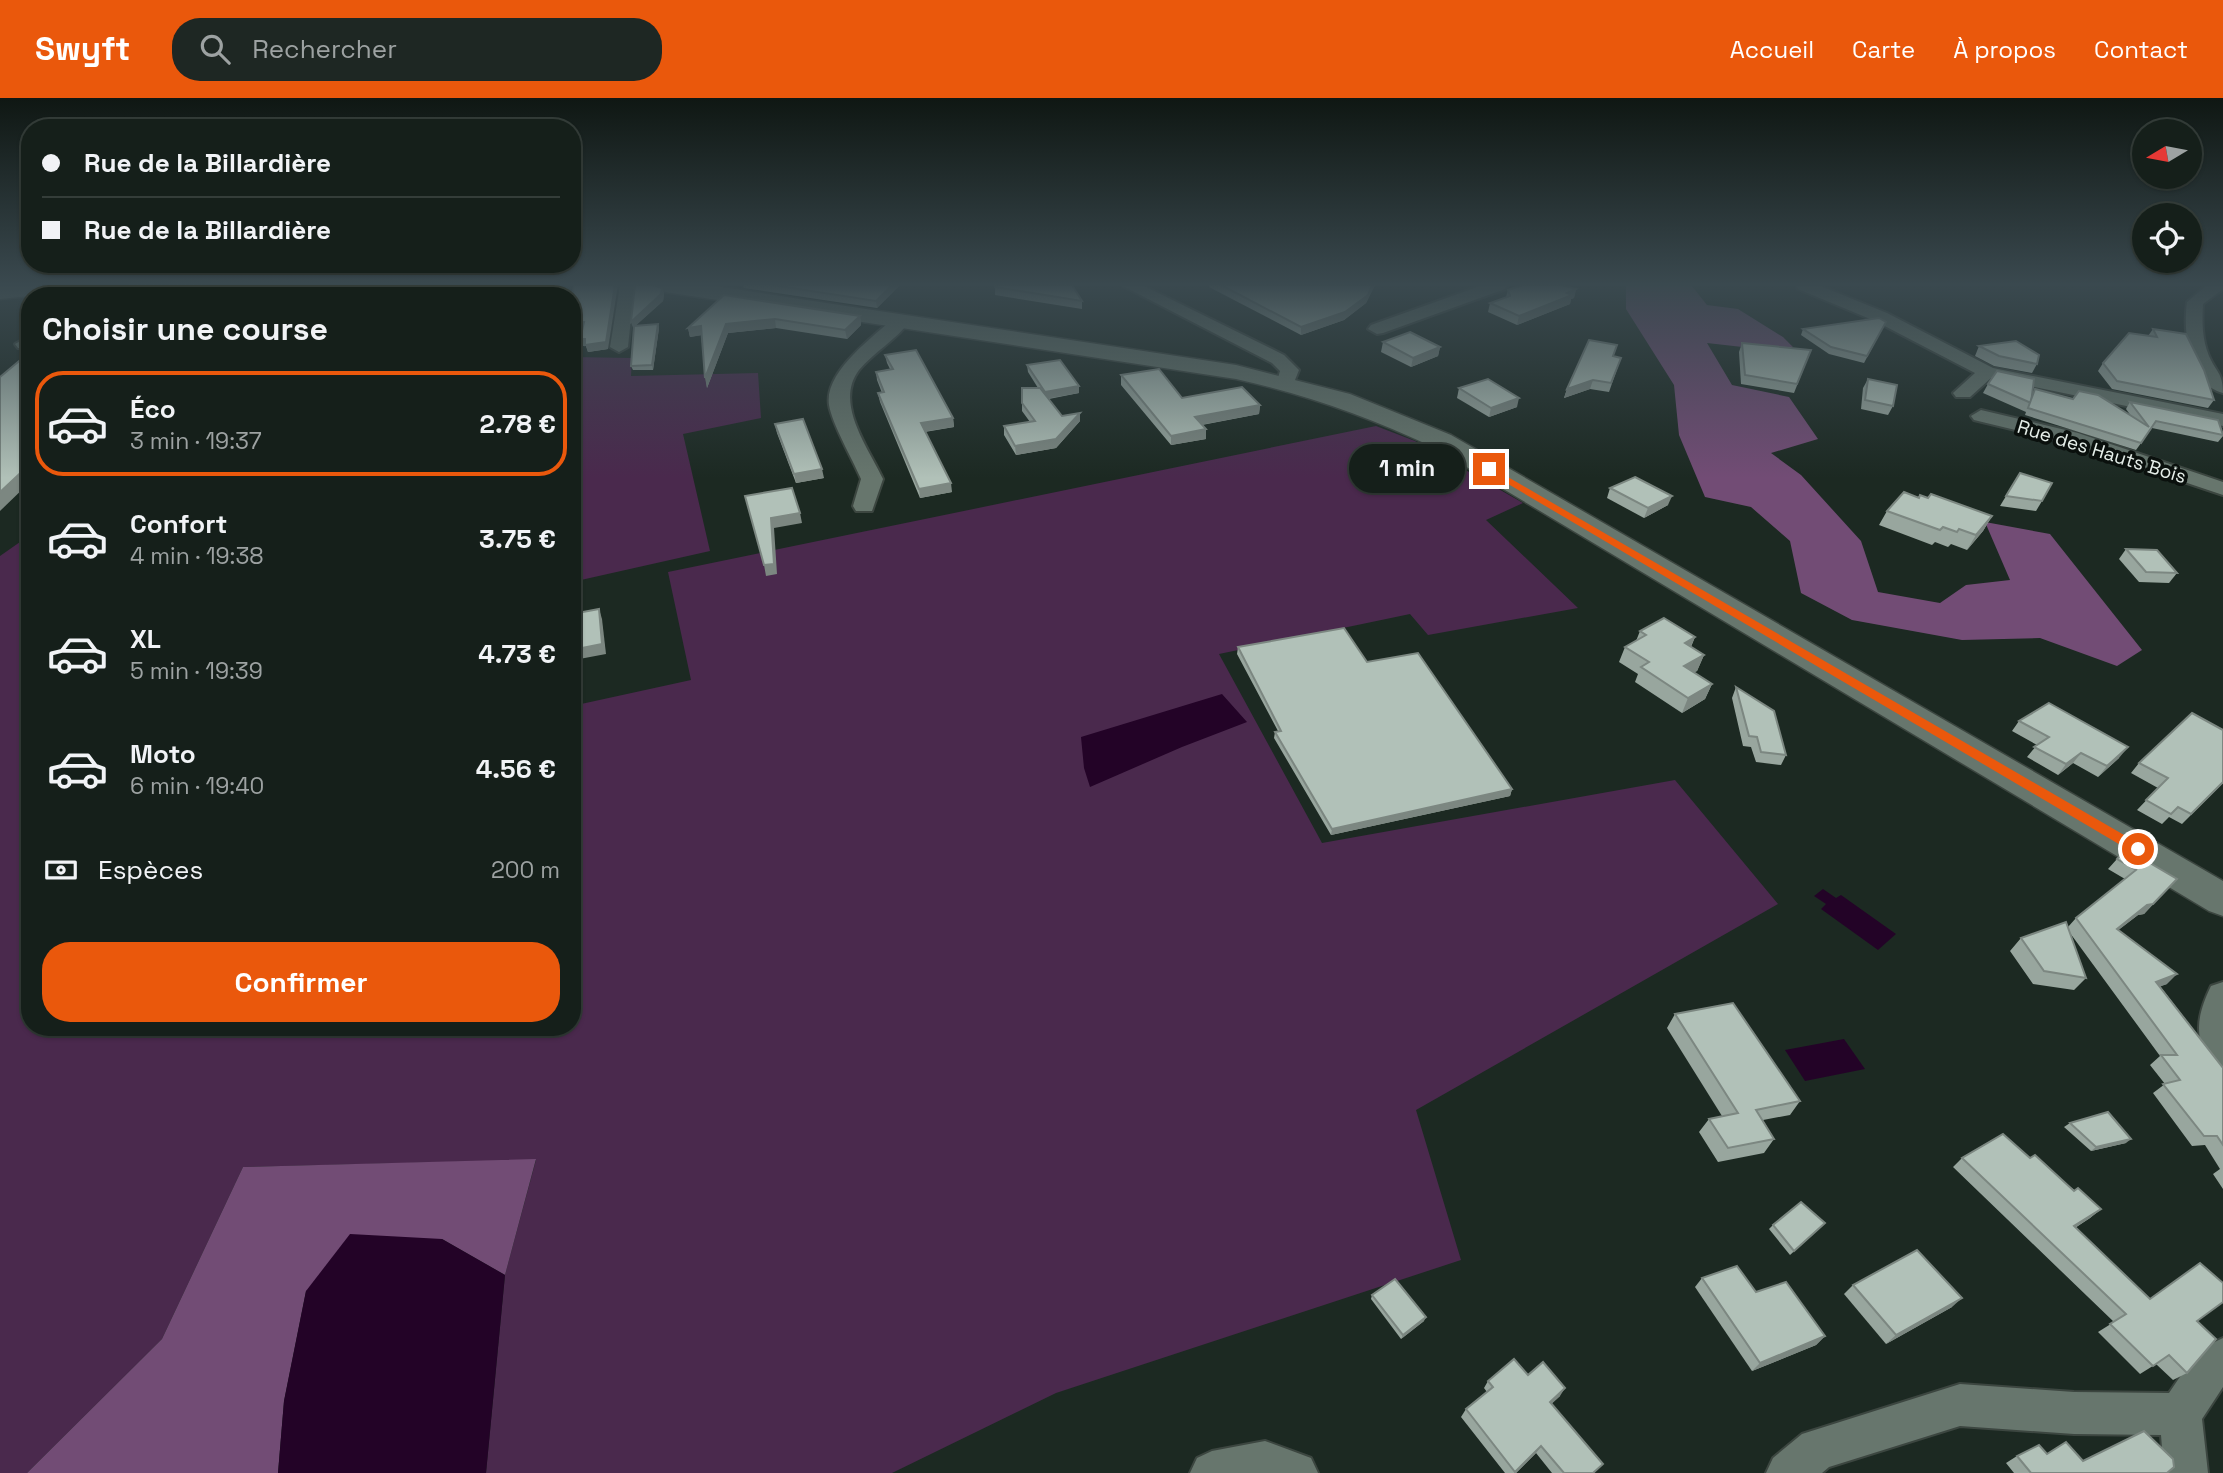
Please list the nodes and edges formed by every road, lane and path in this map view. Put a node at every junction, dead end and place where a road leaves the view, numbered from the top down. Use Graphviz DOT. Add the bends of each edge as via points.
graph roads {
  1 [pos="871,349"];
  2 [pos="1082,349"];
  3 [pos="1258,349"];
  4 [pos="1943,349"];
  5 [pos="2198,349"];
  6 [pos="1987,372"];
  7 [pos="1286,381"];
  8 [pos="2223,387"];
  9 [pos="1963,393"];
  10 [pos="1980,416"];
  11 [pos="2223,420"];
  12 [pos="2223,489"];
  13 [pos="863,506"];
  14 [pos="2218,889"];
  15 [pos="2223,996"];
  16 [pos="2223,1059"];
  17 [pos="2223,1359"];
  18 [pos="2179,1414"];
  19 [pos="1212,1473"];
  20 [pos="1296,1473"];
  21 [pos="1788,1473"];
  22 [pos="2186,1473"];
  1 -- 13 [label="street" via="851,368 839,391 839,406 872,479"];
  2 -- 7 [label="street"];
  3 -- 7 [label="street" via="1290,370"];
  4 -- 6 [label="street"];
  5 -- 8 [label="street" via="2207,373"];
  6 -- 9 [label="street"];
  6 -- 11 [label="street"];
  7 -- 14 [label="street" via="1367,407 1442,441"];
  10 -- 12 [label="street, Rue des Hauts Bois" via="2071,437"];
  15 -- 16 [label="street" via="2213,1021 2217,1050"];
  17 -- 18 [label="street"];
  18 -- 21 [label="street" via="1960,1405 1817,1449"];
  18 -- 22 [label="street"];
  19 -- 20 [label="street" via="1265,1463"];
}
